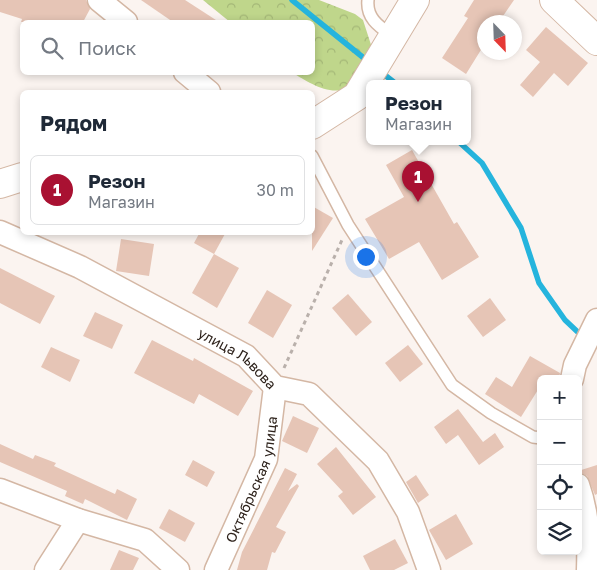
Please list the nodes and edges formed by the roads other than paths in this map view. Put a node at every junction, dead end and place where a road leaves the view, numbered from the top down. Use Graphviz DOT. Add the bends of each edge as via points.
graph roads {
  1 [pos="99,0"];
  2 [pos="368,0"];
  3 [pos="415,0"];
  4 [pos="554,0"];
  5 [pos="124,20"];
  6 [pos="597,41"];
  7 [pos="389,45"];
  8 [pos="188,75"];
  9 [pos="366,80"];
  10 [pos="366,80"];
  11 [pos="206,90"];
  12 [pos="315,123"];
  13 [pos="315,162"];
  14 [pos="20,179"];
  15 [pos="0,184"];
  16 [pos="0,232"];
  17 [pos="597,320"];
  18 [pos="573,372"];
  19 [pos="275,387"];
  20 [pos="537,438"];
  21 [pos="0,490"];
  22 [pos="582,495"];
  23 [pos="78,520"];
  24 [pos="46,570"];
  25 [pos="178,570"];
  26 [pos="216,570"];
  27 [pos="429,570"];
  28 [pos="588,570"];
  1 -- 5 [label="street"];
  2 -- 7 [label="lane" via="367,8"];
  3 -- 7 [label="street"];
  4 -- 6 [label="street"];
  7 -- 9 [label="street"];
  8 -- 11 [label="street"];
  10 -- 12 [label="street" via="357,96"];
  13 -- 20 [label="lane" via="348,225 452,385"];
  14 -- 15 [label="street"];
  16 -- 19 [label="street, улица Львова" via="80,267 246,356"];
  17 -- 18 [label="street"];
  19 -- 26 [label="street, Октябрьская улица" via="266,459"];
  19 -- 27 [label="street, улица Львова" via="309,394 378,461 408,512"];
  21 -- 23 [label="street"];
  22 -- 28 [label="street" via="589,541"];
  23 -- 24 [label="street"];
  23 -- 25 [label="street" via="145,540"];
}
